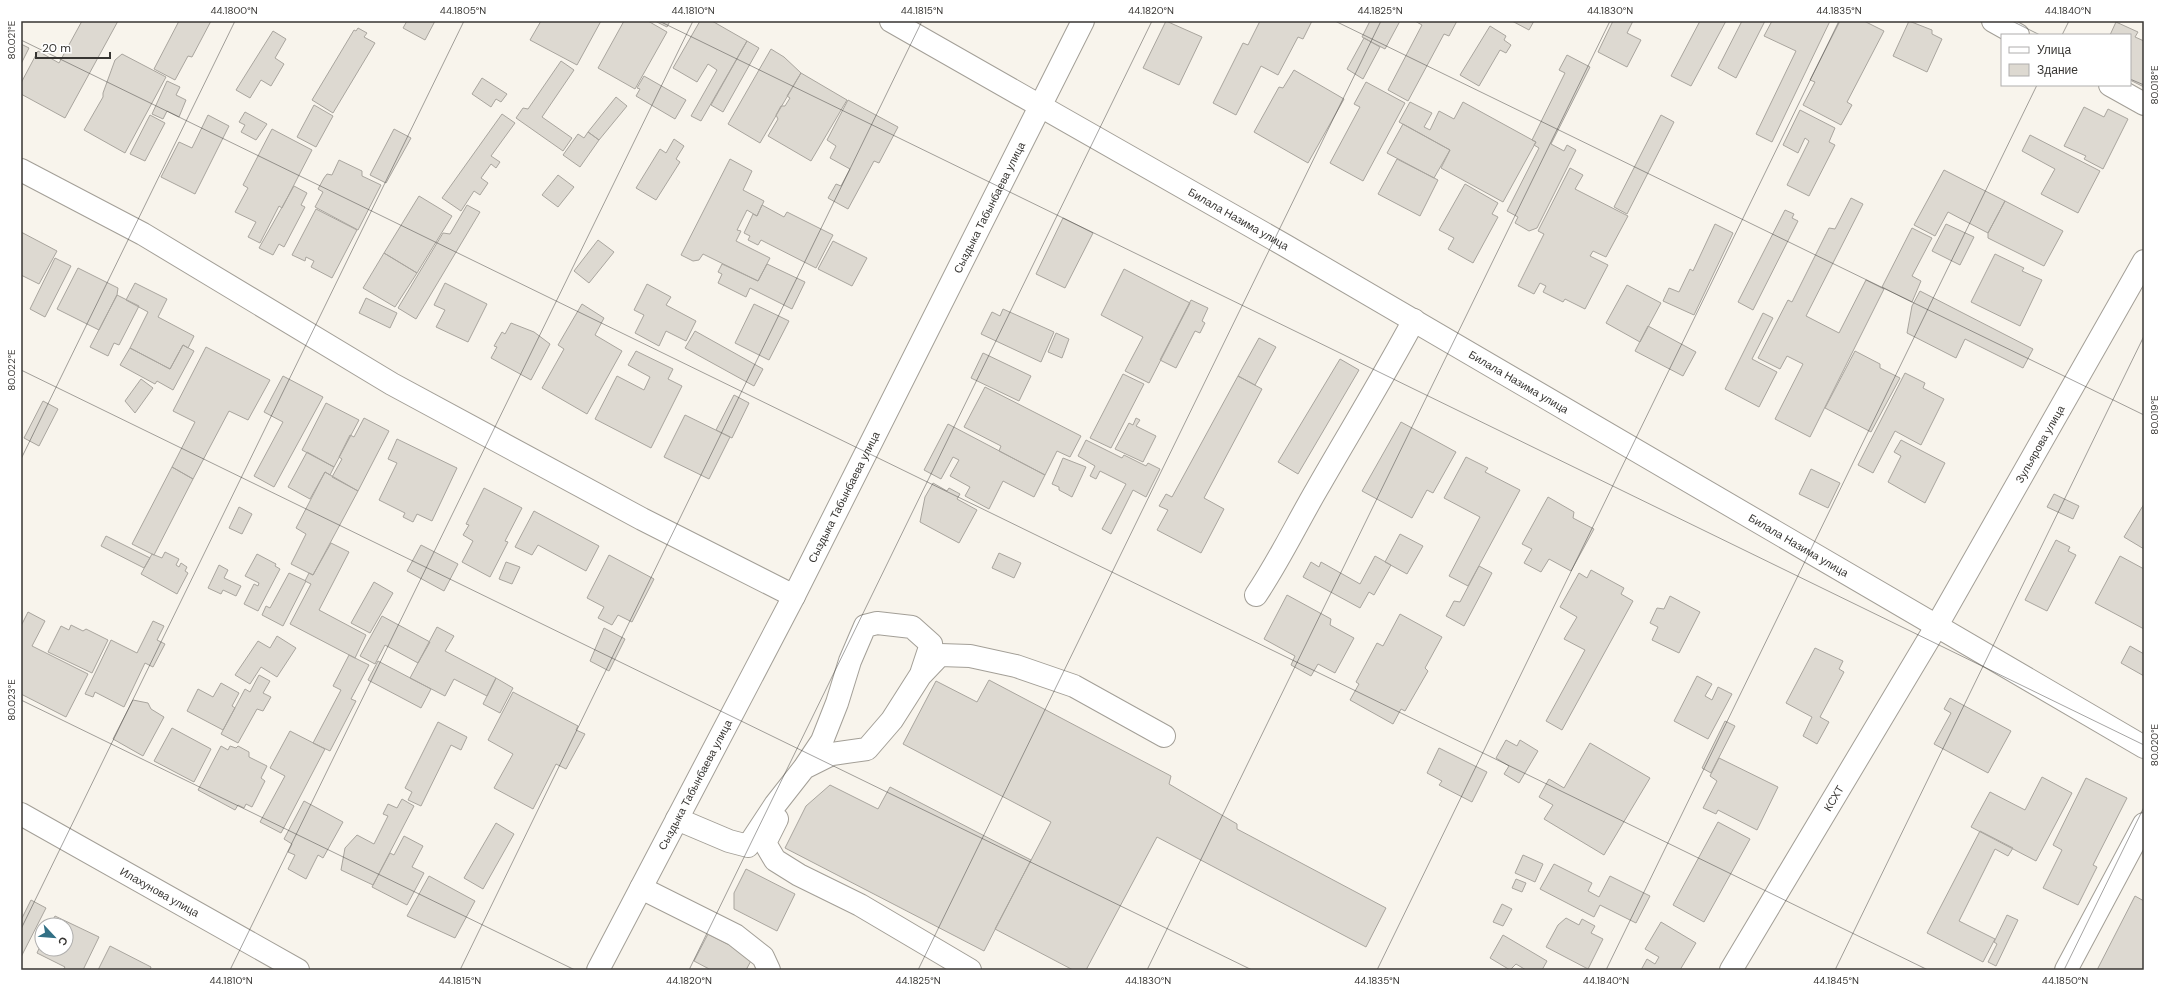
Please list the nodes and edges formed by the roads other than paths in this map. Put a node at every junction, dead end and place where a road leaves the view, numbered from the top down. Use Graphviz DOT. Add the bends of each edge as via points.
graph roads {
  1 [pos="891,21"];
  2 [pos="1083,21"];
  3 [pos="1992,21"];
  4 [pos="2016,34"];
  5 [pos="2112,86"];
  6 [pos="2144,104"];
  7 [pos="1042,106"];
  8 [pos="21,170"];
  9 [pos="2144,261"];
  10 [pos="1414,320"];
  11 [pos="1256,595"];
  12 [pos="794,596"];
  13 [pos="1936,627"];
  14 [pos="920,676"];
  15 [pos="1164,736"];
  16 [pos="2144,747"];
  17 [pos="804,768"];
  18 [pos="21,814"];
  19 [pos="677,819"];
  20 [pos="2144,824"];
  21 [pos="641,888"];
  22 [pos="298,970"];
  23 [pos="598,970"];
  24 [pos="769,970"];
  25 [pos="970,970"];
  26 [pos="1731,970"];
  27 [pos="2066,970"];
  1 -- 7 [label="street, Билала Назима улица"];
  2 -- 7 [label="street, Сыздыка Табынбаева улица"];
  3 -- 4 [label="street"];
  5 -- 6 [label="street"];
  7 -- 10 [label="street, Билала Назима улица"];
  7 -- 12 [label="street, Сыздыка Табынбаева улица"];
  8 -- 12 [label="street" via="143,234 398,387 642,519"];
  9 -- 13 [label="street, Зульярова улица"];
  10 -- 11 [label="street" via="1379,385"];
  10 -- 13 [label="street, Билала Назима улица"];
  12 -- 19 [label="street, Сыздыка Табынбаева улица"];
  13 -- 16 [label="street, Билала Назима улица"];
  13 -- 26 [label="street, КСХТ"];
  14 -- 15 [label="street" via="940,655 970,656 1016,666 1074,686"];
  14 -- 17 [label="street" via="892,720 867,749 832,754"];
  14 -- 17 [label="street" via="931,644 912,627 877,623 865,626 822,741"];
  17 -- 19 [label="street" via="748,846"];
  17 -- 25 [label="street" via="765,843 775,860 799,876 860,905"];
  18 -- 22 [label="street, Илахунова улица"];
  19 -- 21 [label="street, Сыздыка Табынбаева улица"];
  20 -- 27 [label="street"];
  21 -- 23 [label="street, Сыздыка Табынбаева улица"];
  21 -- 24 [label="street" via="735,936 763,957"];
}
